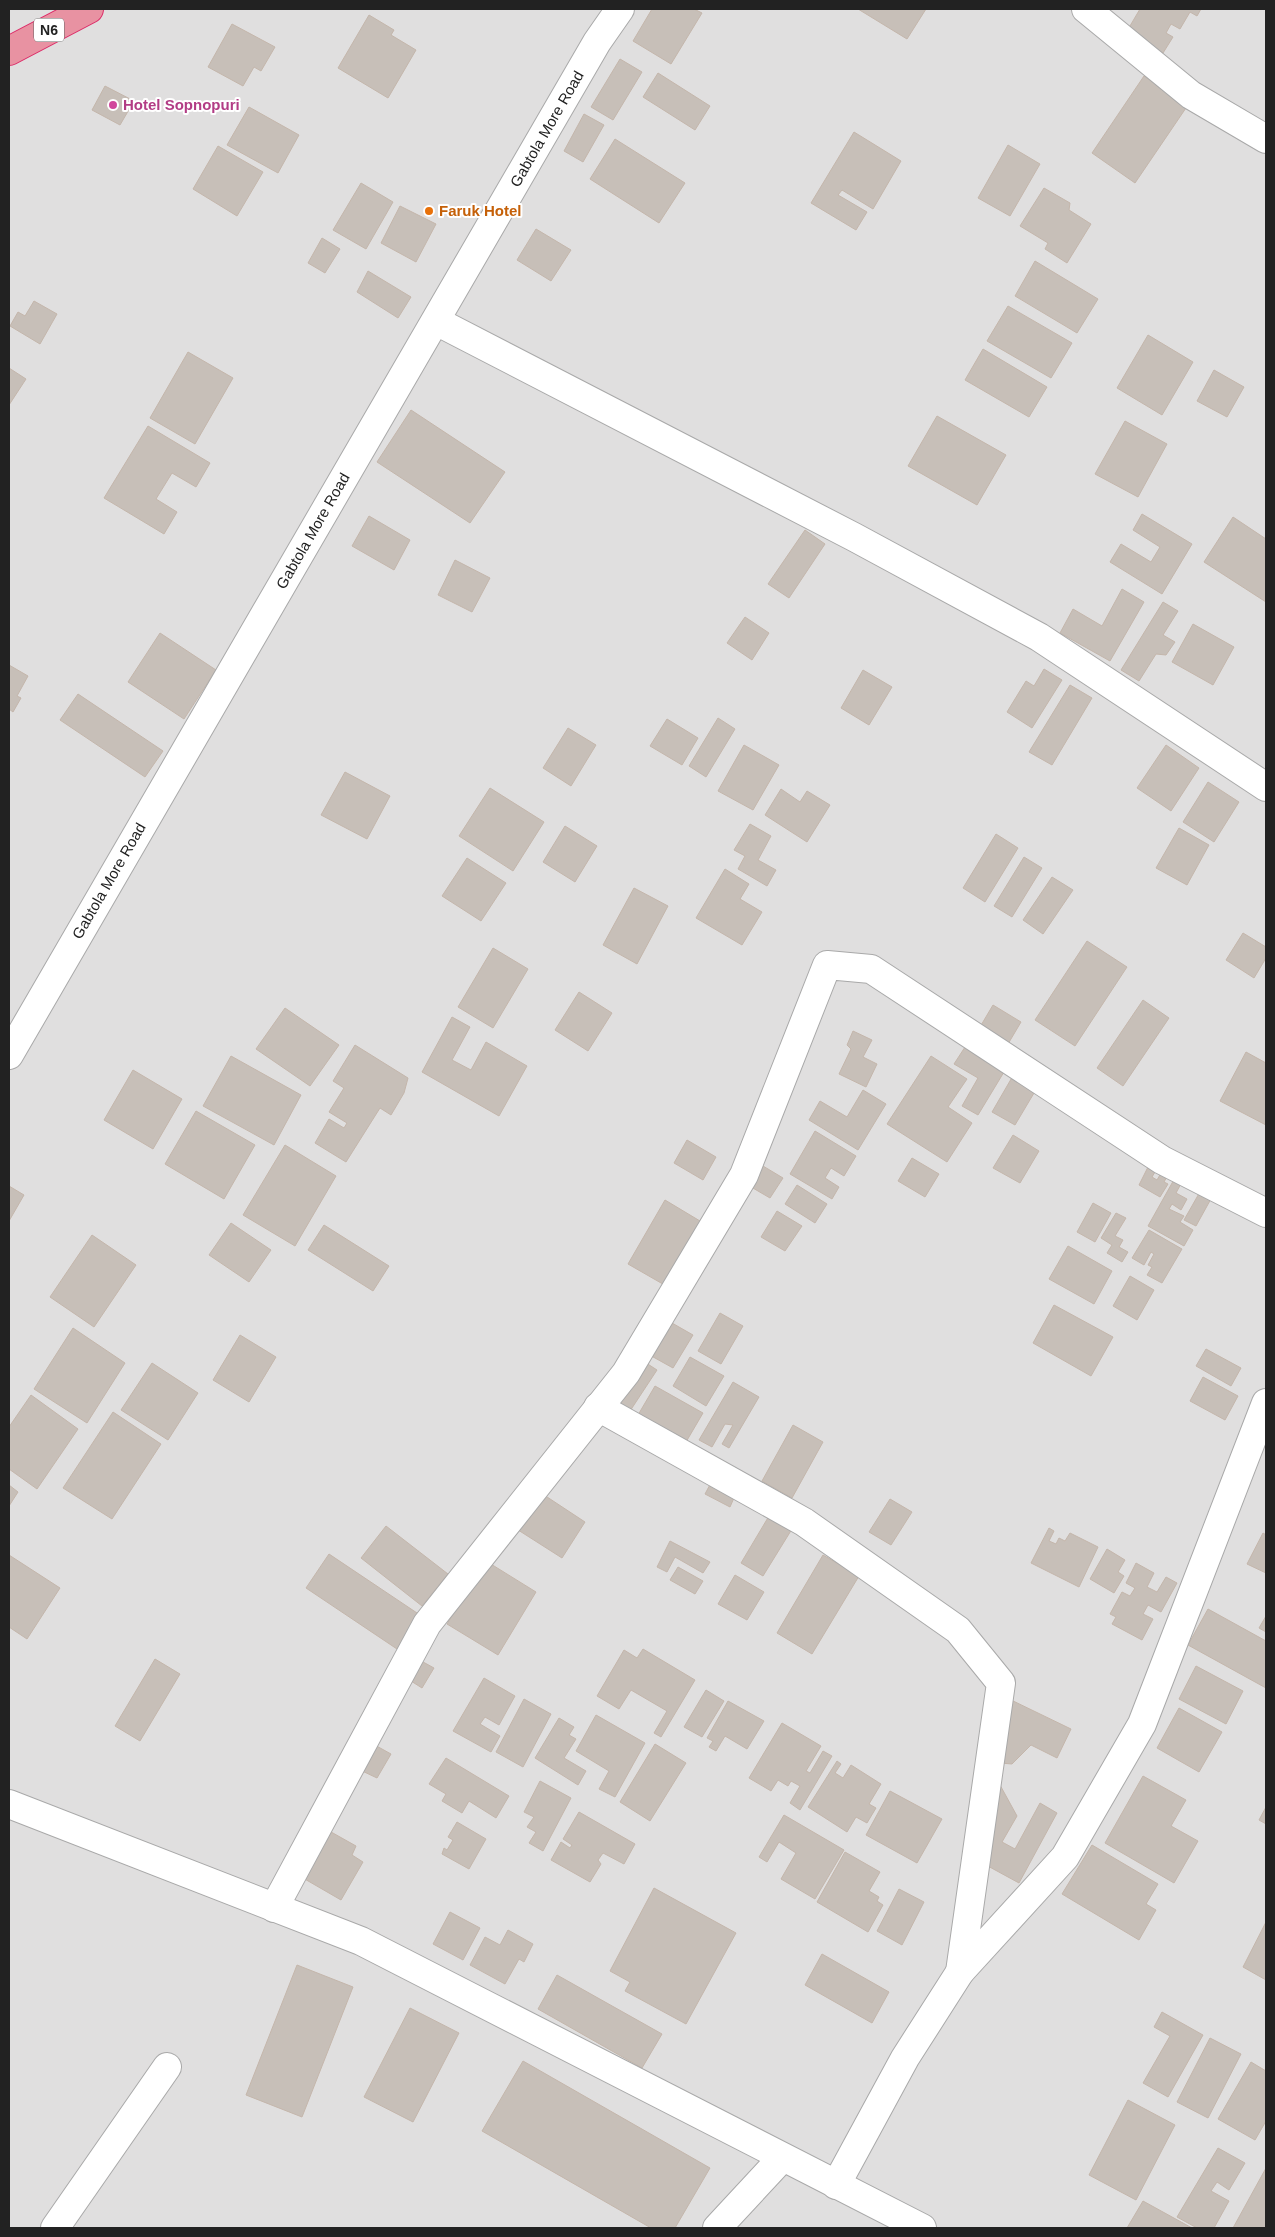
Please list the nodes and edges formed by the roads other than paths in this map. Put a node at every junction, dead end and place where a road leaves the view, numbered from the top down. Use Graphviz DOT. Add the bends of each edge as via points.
graph roads {
  1 [pos="89,9"];
  2 [pos="620,9"];
  3 [pos="1086,9"];
  4 [pos="9,51"];
  5 [pos="1266,139"];
  6 [pos="436,321"];
  7 [pos="1266,787"];
  8 [pos="9,1055"];
  9 [pos="1266,1213"];
  10 [pos="1266,1403"];
  11 [pos="598,1407"];
  12 [pos="9,1804"];
  13 [pos="274,1908"];
  14 [pos="960,1972"];
  15 [pos="167,2067"];
  16 [pos="782,2158"];
  17 [pos="836,2185"];
  18 [pos="55,2228"];
  19 [pos="717,2228"];
  20 [pos="922,2228"];
  1 -- 4 [label="highway, N6"];
  2 -- 6 [label="street, Gabtola More Road" via="597,42"];
  3 -- 5 [label="street" via="1191,95"];
  6 -- 7 [label="street" via="854,537 1039,637"];
  6 -- 8 [label="street, Gabtola More Road"];
  9 -- 11 [label="street" via="1162,1160 871,969 827,965 744,1174 626,1373"];
  10 -- 14 [label="street" via="1142,1724 1065,1857"];
  11 -- 13 [label="street" via="427,1624"];
  11 -- 14 [label="street" via="804,1522 958,1630 1001,1683"];
  12 -- 13 [label="street"];
  13 -- 16 [label="street" via="360,1941"];
  14 -- 17 [label="street" via="904,2058"];
  15 -- 18 [label="street"];
  16 -- 17 [label="street"];
  16 -- 19 [label="street"];
  17 -- 20 [label="street"];
}
